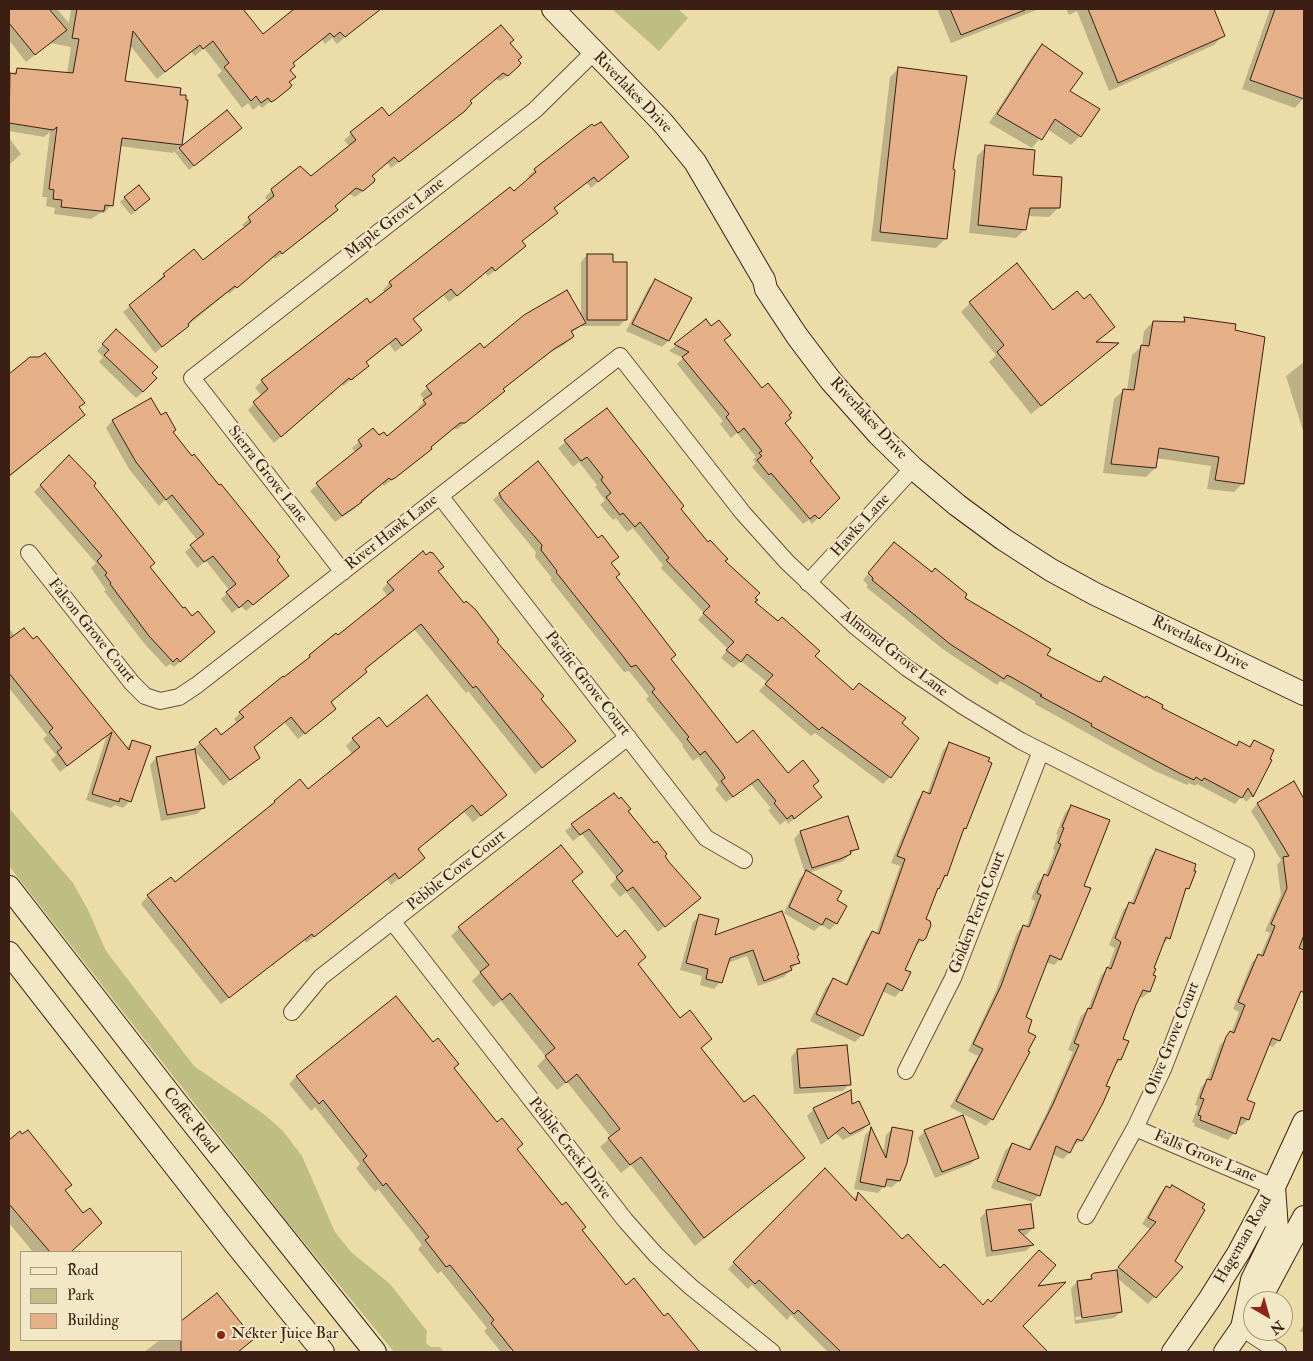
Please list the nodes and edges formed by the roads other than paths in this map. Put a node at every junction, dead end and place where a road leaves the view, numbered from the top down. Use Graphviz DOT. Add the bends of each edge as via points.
graph roads {
  1 [pos="553,9"];
  2 [pos="594,53"];
  3 [pos="620,356"];
  4 [pos="192,378"];
  5 [pos="913,468"];
  6 [pos="440,496"];
  7 [pos="29,553"];
  8 [pos="343,572"];
  9 [pos="808,583"];
  10 [pos="1304,694"];
  11 [pos="160,701"];
  12 [pos="628,737"];
  13 [pos="1041,751"];
  14 [pos="1246,856"];
  15 [pos="744,860"];
  16 [pos="9,887"];
  17 [pos="392,921"];
  18 [pos="9,953"];
  19 [pos="292,1012"];
  20 [pos="906,1071"];
  21 [pos="1304,1122"];
  22 [pos="1136,1128"];
  23 [pos="1274,1186"];
  24 [pos="1086,1216"];
  25 [pos="1304,1217"];
  26 [pos="1251,1291"];
  27 [pos="1263,1291"];
  28 [pos="1243,1326"];
  29 [pos="1268,1341"];
  30 [pos="323,1352"];
  31 [pos="374,1352"];
  32 [pos="772,1352"];
  33 [pos="1173,1352"];
  34 [pos="1225,1352"];
  35 [pos="1278,1352"];
  1 -- 2 [label="main road, Riverlakes Drive"];
  2 -- 4 [label="street, Maple Grove Lane" via="534,110"];
  2 -- 5 [label="main road, Riverlakes Drive" via="663,123 695,162 764,280 766,289 797,336 879,435"];
  3 -- 6 [label="street, River Hawk Lane"];
  3 -- 9 [label="street, Almond Grove Lane" via="743,513"];
  4 -- 8 [label="street, Sierra Grove Lane"];
  5 -- 9 [label="street, Hawks Lane"];
  5 -- 10 [label="main road, Riverlakes Drive" via="957,505 1051,570"];
  6 -- 8 [label="street, River Hawk Lane"];
  6 -- 12 [label="street, Pacific Grove Court"];
  7 -- 11 [label="street, Falcon Grove Court" via="132,683 145,696"];
  8 -- 11 [label="street, River Hawk Lane" via="198,685 179,697"];
  9 -- 13 [label="street, Almond Grove Lane" via="907,668 963,706"];
  12 -- 15 [label="street, Pacific Grove Court" via="706,838"];
  12 -- 17 [label="street, Pebble Cove Court"];
  13 -- 14 [label="street, Almond Grove Lane"];
  13 -- 20 [label="street, Golden Perch Court" via="952,978"];
  14 -- 22 [label="street, Olive Grove Court" via="1163,1069"];
  16 -- 31 [label="main road, Coffee Road"];
  17 -- 19 [label="street, Pebble Cove Court" via="321,977"];
  17 -- 32 [label="street, Pebble Creek Drive" via="625,1220 691,1287"];
  18 -- 30 [label="main road"];
  21 -- 23 [label="main road, Hageman Road"];
  22 -- 23 [label="street, Falls Grove Lane"];
  22 -- 24 [label="street, Olive Grove Court"];
  23 -- 26 [label="main road" via="1277,1229 1252,1280"];
  23 -- 33 [label="main road, Hageman Road" via="1209,1300"];
  25 -- 27 [label="main road"];
  28 -- 34 [label="main road"];
  29 -- 35 [label="street"];
}
